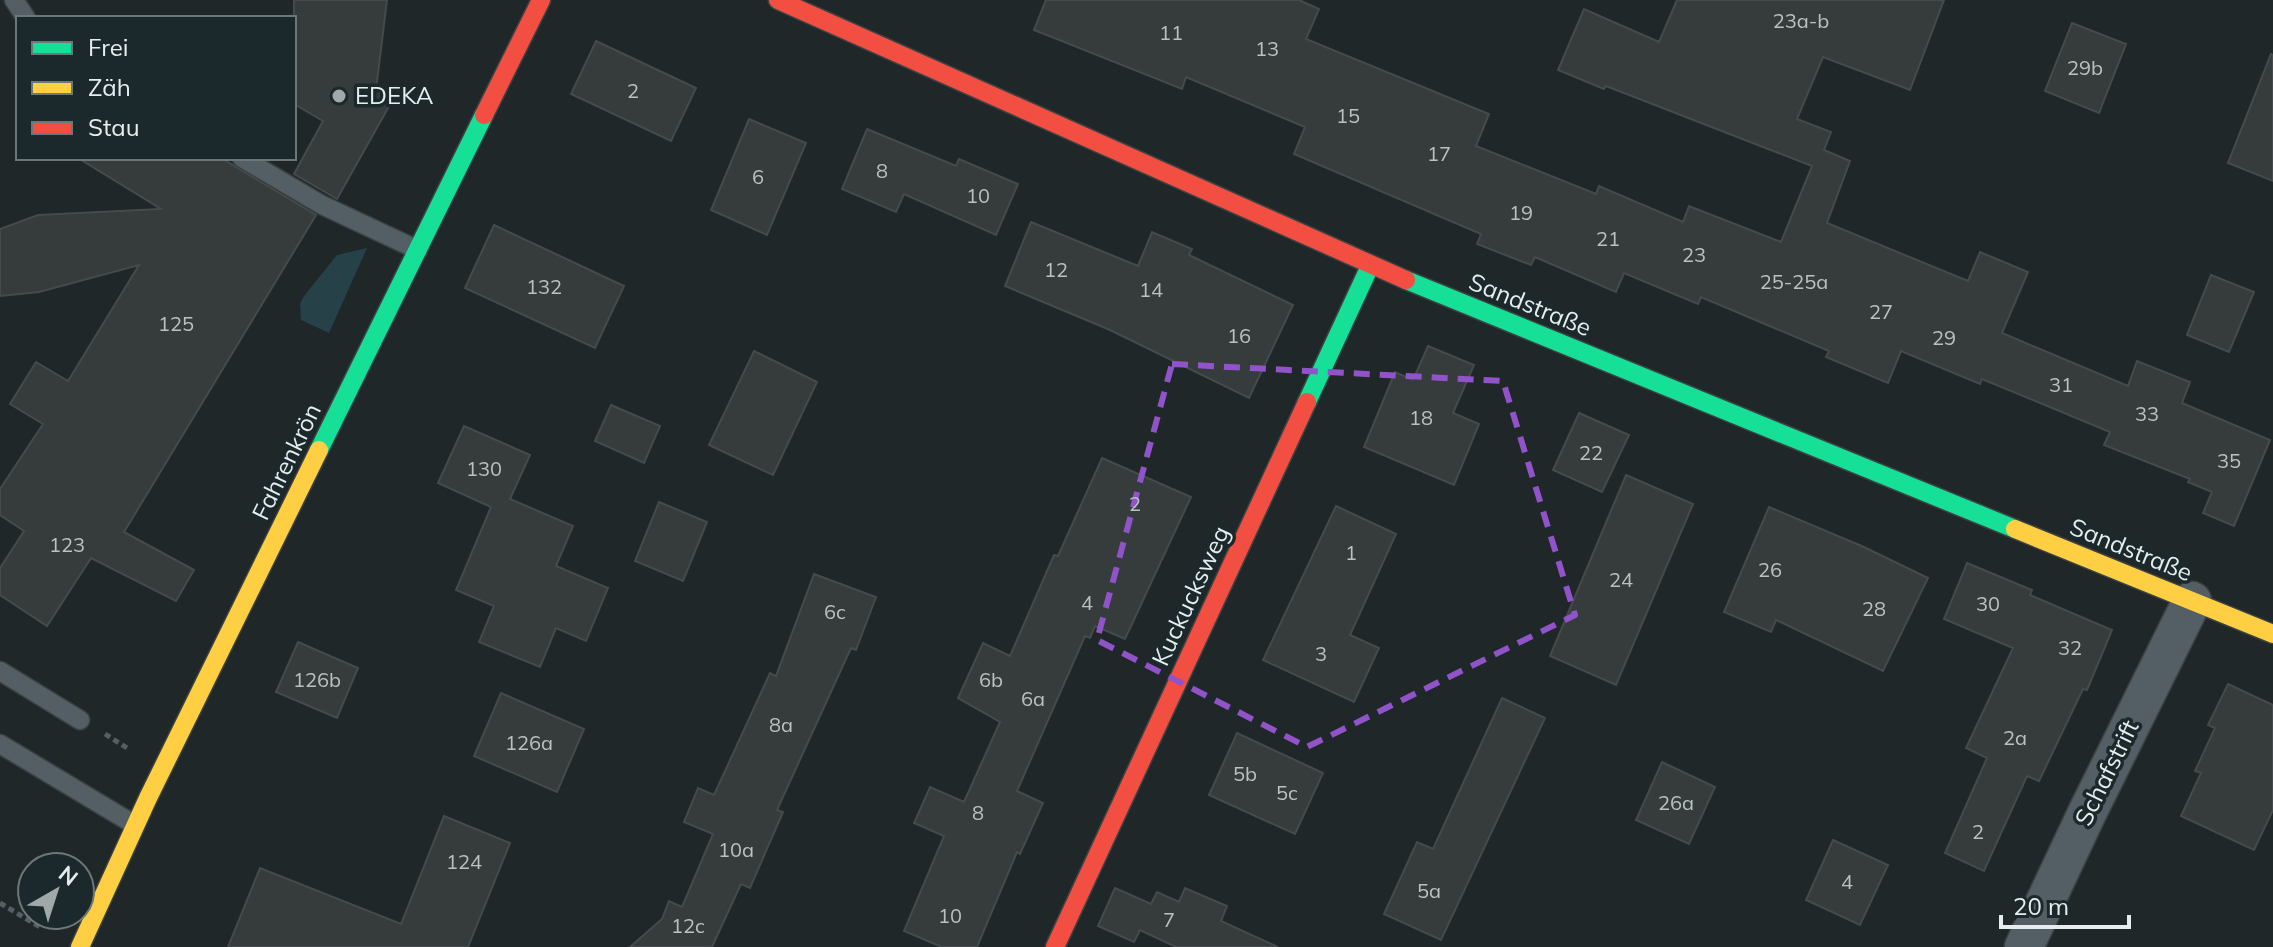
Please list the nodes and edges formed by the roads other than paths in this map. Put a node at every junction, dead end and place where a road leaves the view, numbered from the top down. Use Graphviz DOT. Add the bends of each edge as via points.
graph roads {
  1 [pos="541,0"];
  2 [pos="778,0"];
  3 [pos="245,160"];
  4 [pos="418,250"];
  5 [pos="1370,266"];
  6 [pos="2192,601"];
  7 [pos="2273,634"];
  8 [pos="0,671"];
  9 [pos="80,720"];
  10 [pos="0,744"];
  11 [pos="135,825"];
  12 [pos="80,947"];
  13 [pos="1055,947"];
  14 [pos="2024,947"];
  1 -- 4 [label="street, Fahrenkrön"];
  2 -- 5 [label="street, Sandstraße"];
  3 -- 4 [label="lane" via="322,205"];
  4 -- 11 [label="street, Fahrenkrön"];
  5 -- 6 [label="street, Sandstraße"];
  5 -- 13 [label="street, Kuckucksweg"];
  6 -- 7 [label="street, Sandstraße"];
  6 -- 14 [label="street, Schafstrift"];
  8 -- 9 [label="lane"];
  10 -- 11 [label="lane"];
  11 -- 12 [label="street, Fahrenkrön"];
}
